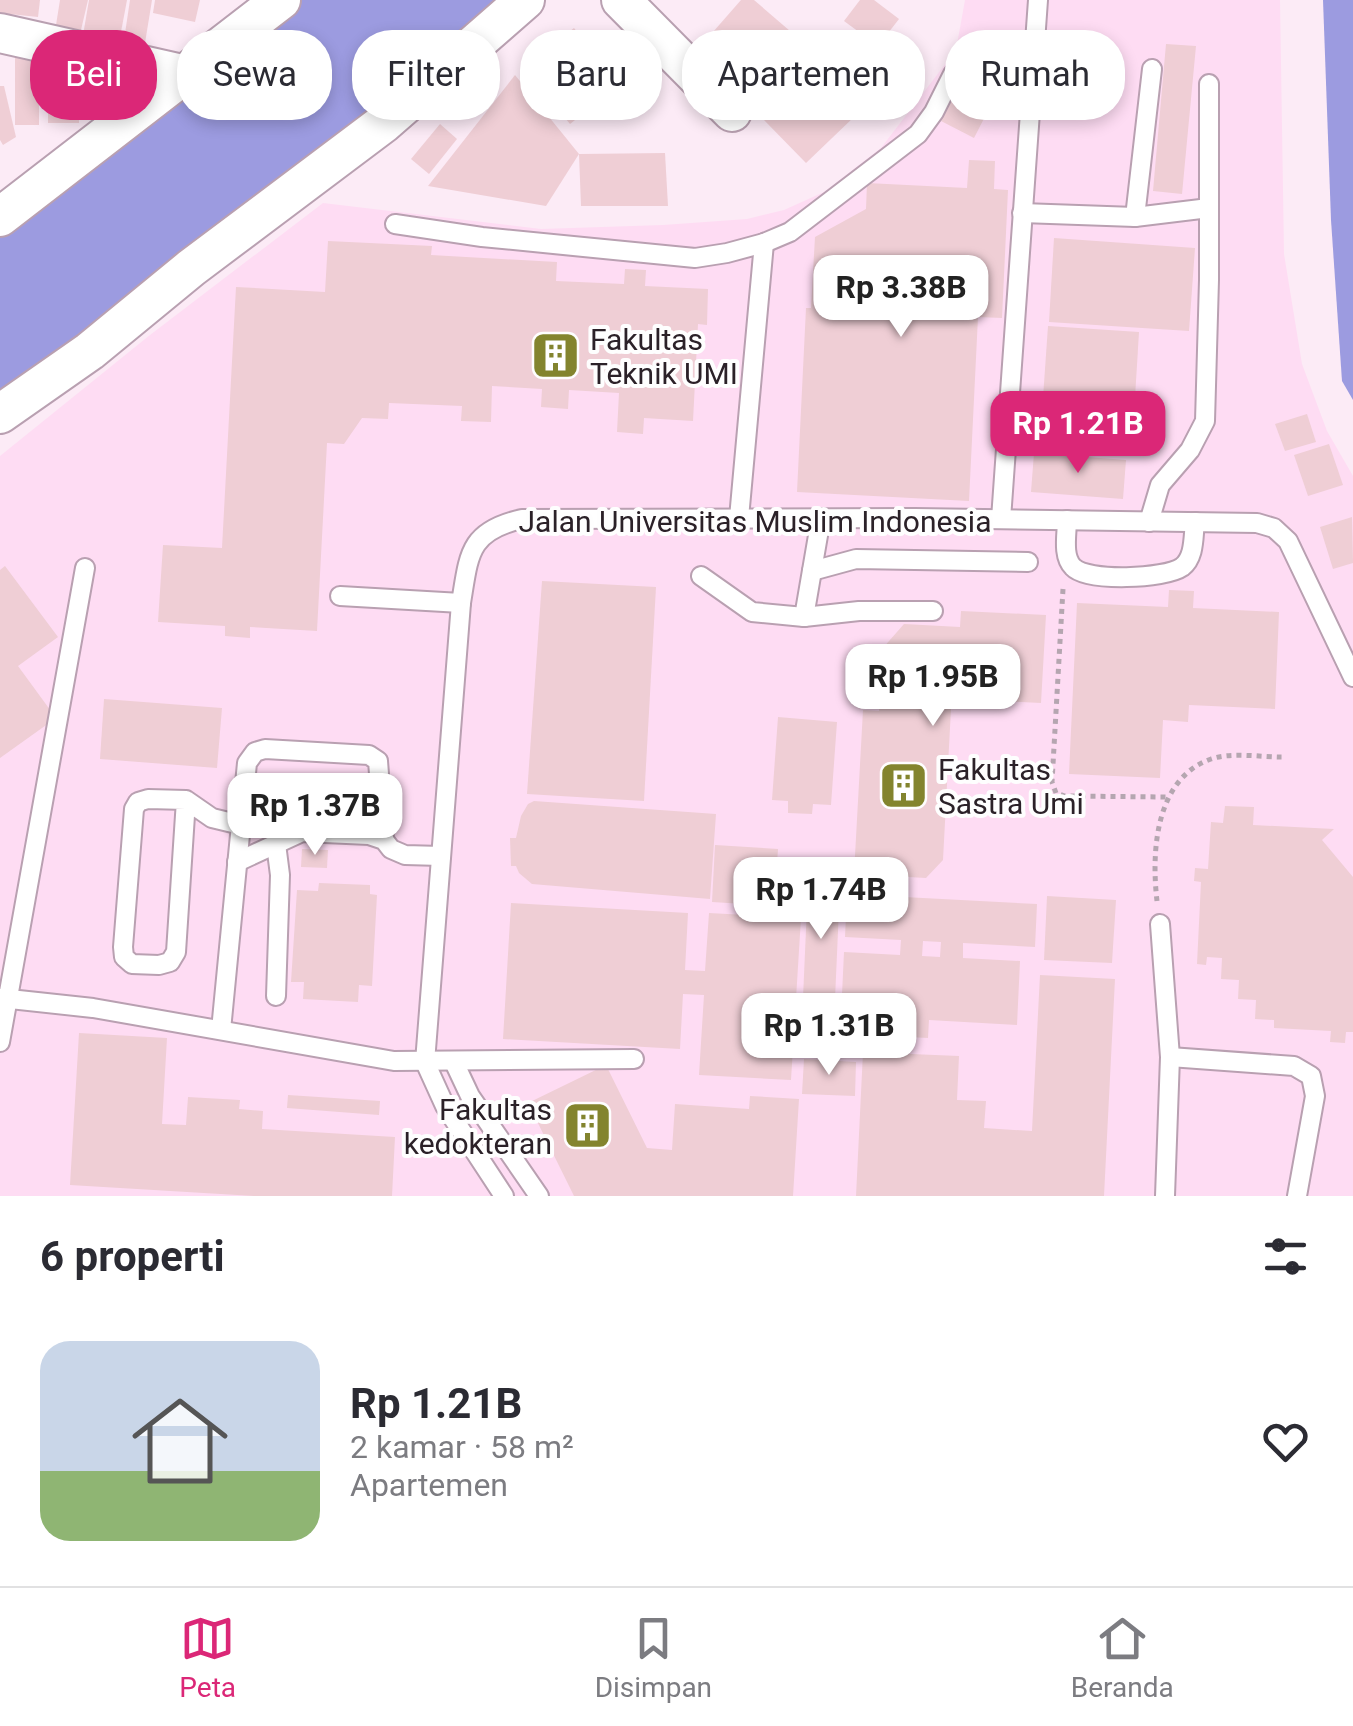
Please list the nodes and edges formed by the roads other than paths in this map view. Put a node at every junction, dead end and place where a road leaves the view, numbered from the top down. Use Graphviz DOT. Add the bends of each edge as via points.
graph roads {
  1 [pos="281,0"];
  2 [pos="524,0"];
  3 [pos="621,0"];
  4 [pos="1038,0"];
  5 [pos="241,30"];
  6 [pos="0,33"];
  7 [pos="682,62"];
  8 [pos="1152,69"];
  9 [pos="177,73"];
  10 [pos="177,78"];
  11 [pos="1208,84"];
  12 [pos="945,90"];
  13 [pos="1208,208"];
  14 [pos="1022,213"];
  15 [pos="0,217"];
  16 [pos="1135,217"];
  17 [pos="395,224"];
  18 [pos="764,244"];
  19 [pos="0,414"];
  20 [pos="739,518"];
  21 [pos="821,518"];
  22 [pos="1001,519"];
  23 [pos="1067,520"];
  24 [pos="1150,522"];
  25 [pos="1195,522"];
  26 [pos="1028,562"];
  27 [pos="86,568"];
  28 [pos="812,571"];
  29 [pos="701,576"];
  30 [pos="340,596"];
  31 [pos="460,603"];
  32 [pos="933,611"];
  33 [pos="804,617"];
  34 [pos="1353,677"];
  35 [pos="186,800"];
  36 [pos="241,825"];
  37 [pos="384,840"];
  38 [pos="276,844"];
  39 [pos="441,856"];
  40 [pos="237,862"];
  41 [pos="1160,924"];
  42 [pos="8,957"];
  43 [pos="276,996"];
  44 [pos="4,998"];
  45 [pos="220,1030"];
  46 [pos="0,1042"];
  47 [pos="1170,1057"];
  48 [pos="634,1059"];
  49 [pos="425,1062"];
  50 [pos="454,1062"];
  51 [pos="504,1196"];
  52 [pos="539,1196"];
  53 [pos="1165,1196"];
  54 [pos="1297,1196"];
  1 -- 5 [label="street"];
  2 -- 19 [label="street" via="384,123"];
  3 -- 7 [label="street"];
  4 -- 14 [label="lane"];
  6 -- 9 [label="street"];
  8 -- 16 [label="lane"];
  10 -- 15 [label="street"];
  11 -- 13 [label="lane"];
  12 -- 18 [label="lane" via="918,134 790,232"];
  13 -- 16 [label="lane"];
  13 -- 24 [label="lane" via="1205,421 1160,485"];
  14 -- 16 [label="lane"];
  14 -- 22 [label="lane"];
  17 -- 18 [label="lane" via="695,258"];
  18 -- 20 [label="lane"];
  20 -- 21 [label="lane, Jalan Universitas Muslim Indonesia"];
  20 -- 31 [label="lane, Jalan Universitas Muslim Indonesia" via="498,524 478,537"];
  21 -- 22 [label="lane, Jalan Universitas Muslim Indonesia"];
  21 -- 28 [label="lane"];
  22 -- 23 [label="lane, Jalan Universitas Muslim Indonesia"];
  23 -- 24 [label="lane, Jalan Universitas Muslim Indonesia"];
  23 -- 25 [label="lane" via="1066,554 1074,568 1090,575 1162,576 1184,566"];
  24 -- 25 [label="lane, Jalan Universitas Muslim Indonesia"];
  25 -- 34 [label="lane, Jalan Universitas Muslim Indonesia" via="1257,523 1288,541"];
  26 -- 28 [label="lane" via="856,559"];
  27 -- 42 [label="lane"];
  28 -- 33 [label="lane"];
  29 -- 33 [label="lane" via="752,612"];
  30 -- 31 [label="lane"];
  31 -- 39 [label="lane, Jalan Universitas Muslim Indonesia"];
  32 -- 33 [label="lane"];
  35 -- 35 [label="lane" via="148,799 134,809 123,947 132,964 160,966 176,952"];
  35 -- 36 [label="lane" via="212,818"];
  36 -- 37 [label="lane" via="247,762 255,752 368,755 381,773"];
  36 -- 40 [label="lane"];
  37 -- 38 [label="lane" via="302,832"];
  37 -- 39 [label="lane" via="404,855"];
  38 -- 40 [label="lane"];
  38 -- 43 [label="lane"];
  39 -- 49 [label="lane, Jalan Universitas Muslim Indonesia"];
  40 -- 45 [label="lane"];
  41 -- 47 [label="lane"];
  42 -- 44 [label="lane"];
  44 -- 45 [label="lane"];
  44 -- 46 [label="lane"];
  45 -- 49 [label="lane"];
  47 -- 53 [label="lane"];
  47 -- 54 [label="lane" via="1294,1066 1311,1076 1315,1096"];
  48 -- 50 [label="lane"];
  49 -- 50 [label="lane"];
  49 -- 51 [label="lane, Jalan Universitas Muslim Indonesia" via="444,1106"];
  50 -- 52 [label="lane"];
}
